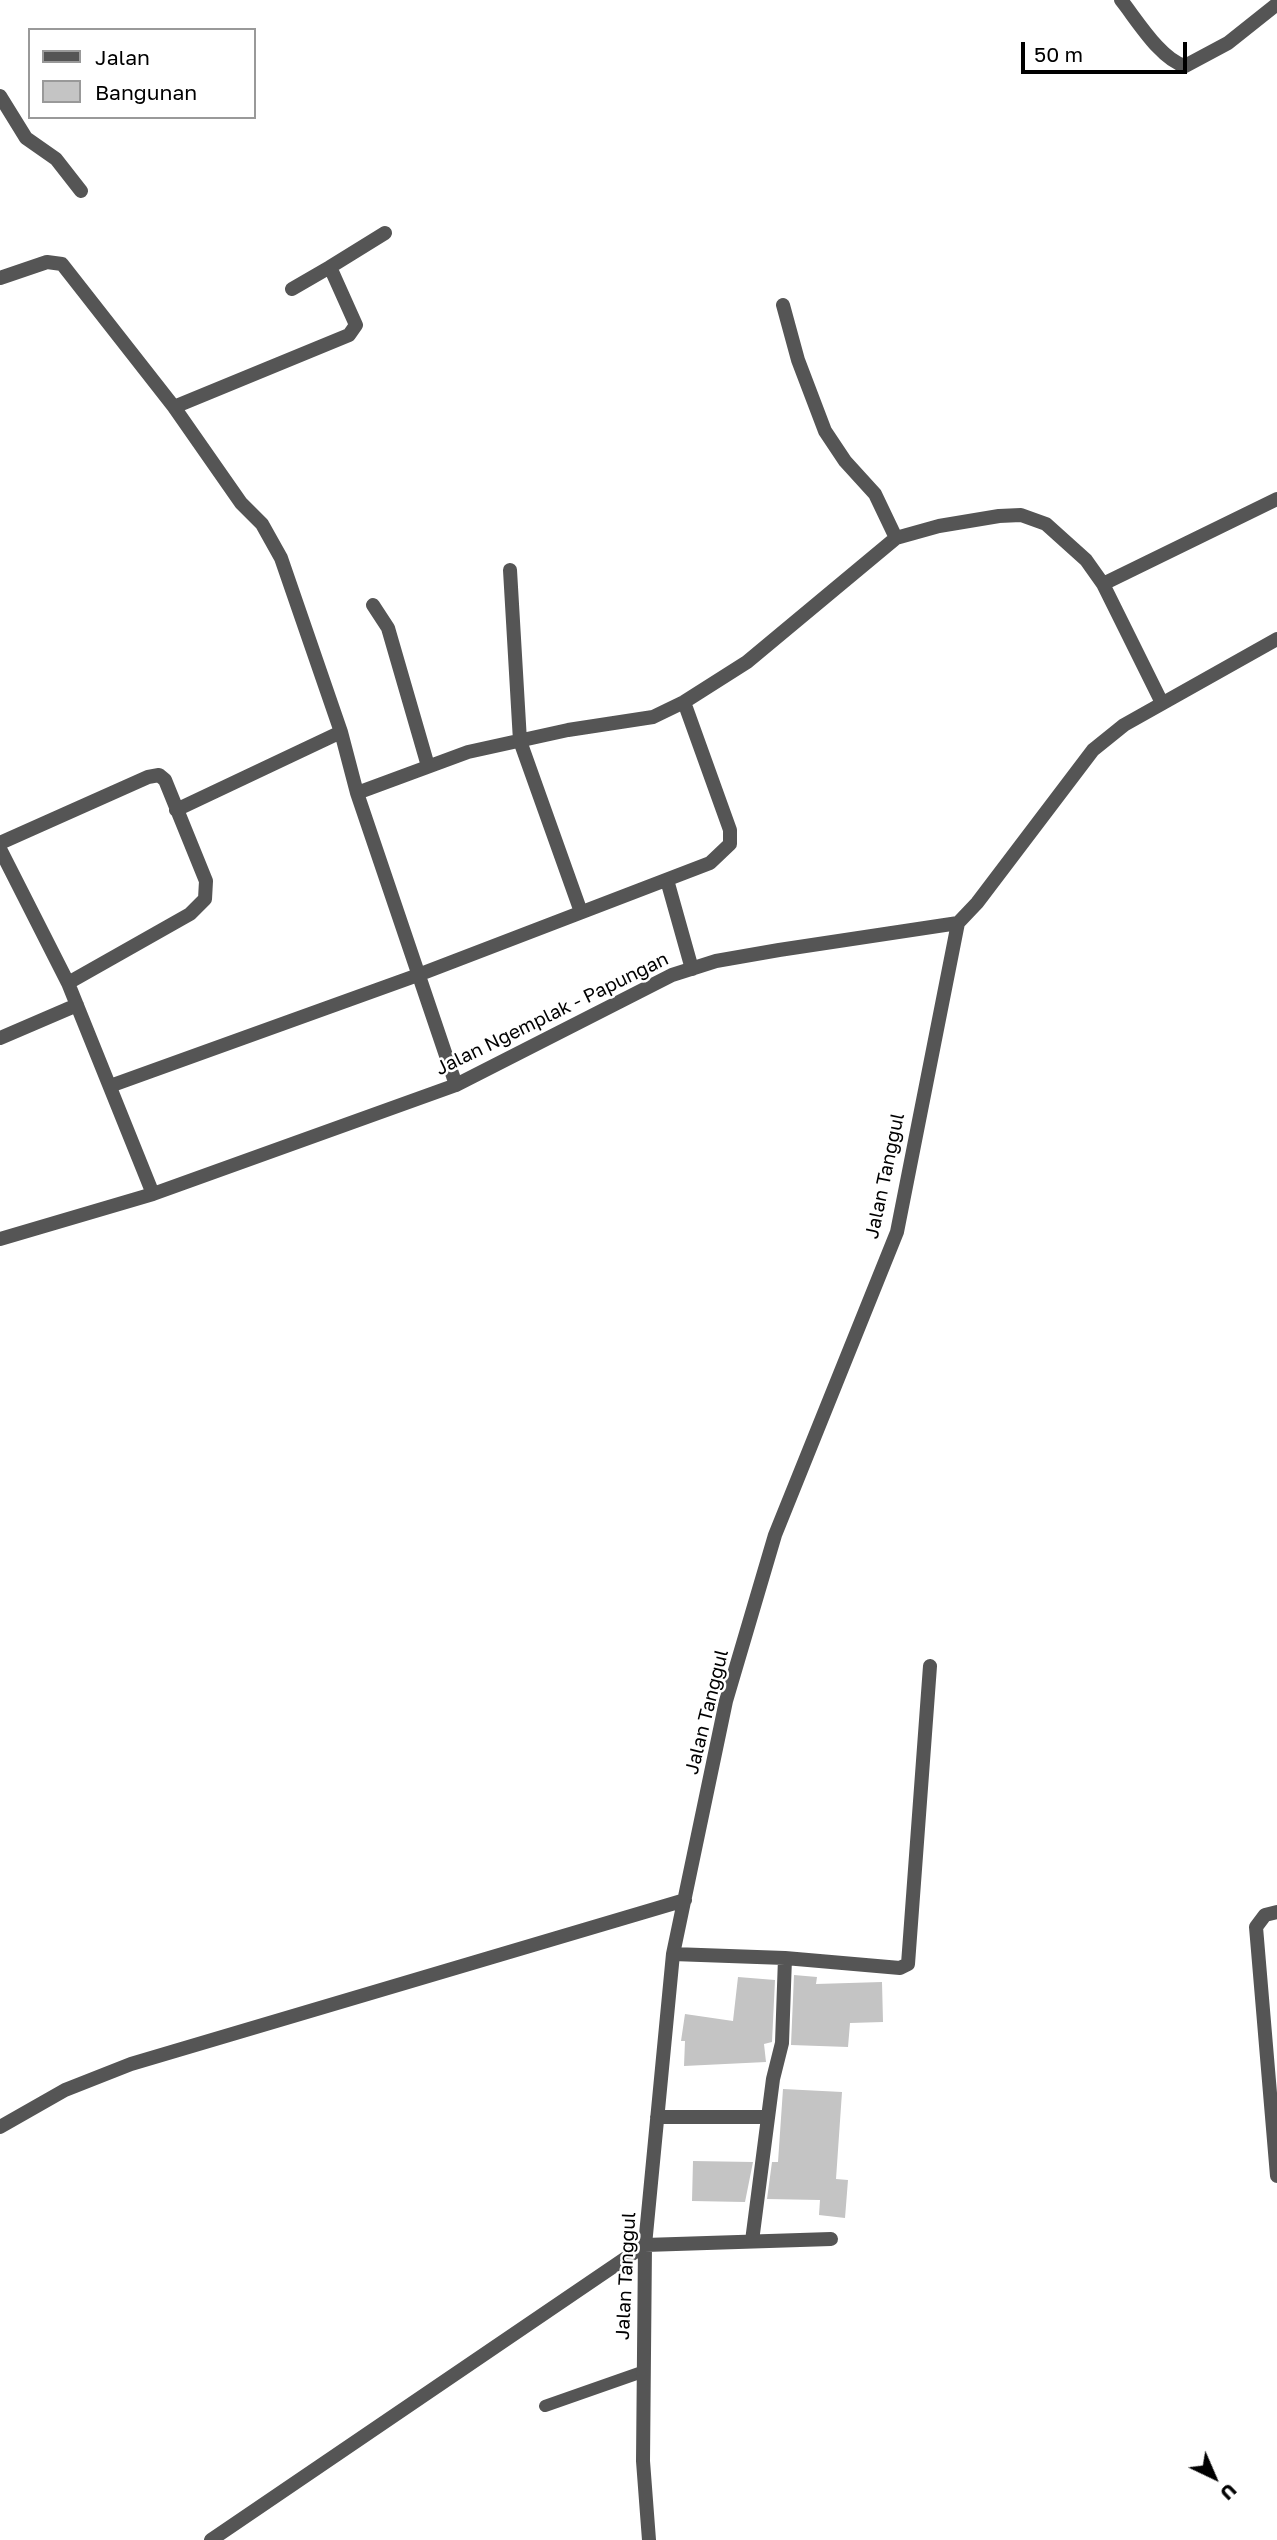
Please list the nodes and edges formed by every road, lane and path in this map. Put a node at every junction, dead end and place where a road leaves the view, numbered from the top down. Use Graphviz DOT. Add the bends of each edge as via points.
graph roads {
  1 [pos="1121,0"];
  2 [pos="1277,4"];
  3 [pos="0,96"];
  4 [pos="82,191"];
  5 [pos="385,233"];
  6 [pos="330,267"];
  7 [pos="0,278"];
  8 [pos="292,289"];
  9 [pos="783,305"];
  10 [pos="174,407"];
  11 [pos="1277,499"];
  12 [pos="896,538"];
  13 [pos="510,570"];
  14 [pos="1103,584"];
  15 [pos="373,605"];
  16 [pos="1277,639"];
  17 [pos="684,702"];
  18 [pos="1162,703"];
  19 [pos="341,733"];
  20 [pos="520,741"];
  21 [pos="428,766"];
  22 [pos="357,793"];
  23 [pos="176,810"];
  24 [pos="0,843"];
  25 [pos="0,849"];
  26 [pos="667,880"];
  27 [pos="581,912"];
  28 [pos="958,922"];
  29 [pos="692,969"];
  30 [pos="418,975"];
  31 [pos="68,983"];
  32 [pos="77,1005"];
  33 [pos="0,1038"];
  34 [pos="456,1085"];
  35 [pos="110,1086"];
  36 [pos="153,1194"];
  37 [pos="0,1239"];
  38 [pos="930,1665"];
  39 [pos="685,1900"];
  40 [pos="1277,1912"];
  41 [pos="673,1954"];
  42 [pos="785,1958"];
  43 [pos="657,2118"];
  44 [pos="768,2118"];
  45 [pos="0,2126"];
  46 [pos="1277,2176"];
  47 [pos="831,2239"];
  48 [pos="752,2242"];
  49 [pos="645,2245"];
  50 [pos="642,2372"];
  51 [pos="545,2406"];
  52 [pos="211,2540"];
  53 [pos="649,2540"];
  1 -- 2 [label="street" via="1165,55 1185,66 1228,43"];
  3 -- 4 [label="street" via="26,138 56,159"];
  5 -- 6 [label="street"];
  6 -- 8 [label="street"];
  6 -- 10 [label="street" via="356,325 349,335"];
  7 -- 10 [label="street" via="47,262 62,264"];
  9 -- 12 [label="street" via="825,431 875,494"];
  10 -- 19 [label="street" via="241,503 262,524 281,558"];
  11 -- 14 [label="street"];
  12 -- 14 [label="street" via="939,526 1021,515 1060,535"];
  12 -- 17 [label="street" via="747,662"];
  13 -- 20 [label="street"];
  14 -- 18 [label="street"];
  15 -- 21 [label="street" via="388,628"];
  16 -- 18 [label="street"];
  17 -- 20 [label="street" via="653,717"];
  17 -- 26 [label="street" via="730,830 730,844 710,863"];
  18 -- 28 [label="street" via="1093,750"];
  19 -- 22 [label="street"];
  19 -- 23 [label="street"];
  20 -- 21 [label="street" via="468,751"];
  20 -- 27 [label="street"];
  21 -- 22 [label="street"];
  22 -- 30 [label="street"];
  23 -- 24 [label="street" via="165,780 159,775 148,777"];
  23 -- 31 [label="street" via="206,881 205,899 190,914"];
  25 -- 31 [label="street"];
  26 -- 27 [label="street"];
  26 -- 29 [label="street"];
  27 -- 30 [label="street"];
  28 -- 29 [label="street, Jalan Ngemplak - Papungan" via="779,950"];
  28 -- 39 [label="street, Jalan Tanggul" via="897,1232 775,1535 726,1701"];
  29 -- 34 [label="street, Jalan Ngemplak - Papungan"];
  30 -- 34 [label="street"];
  30 -- 35 [label="street"];
  31 -- 32 [label="street"];
  32 -- 33 [label="street"];
  32 -- 35 [label="street"];
  34 -- 36 [label="street, Jalan Ngemplak - Papungan"];
  35 -- 36 [label="street"];
  36 -- 37 [label="street, Jalan Ngemplak - Papungan"];
  38 -- 42 [label="street" via="909,1962 900,1968"];
  39 -- 41 [label="street, Jalan Tanggul"];
  39 -- 45 [label="street" via="131,2064 65,2090"];
  40 -- 46 [label="street" via="1265,1915 1256,1927"];
  41 -- 42 [label="street"];
  41 -- 43 [label="street, Jalan Tanggul"];
  42 -- 44 [label="street" via="782,2043"];
  43 -- 44 [label="street"];
  43 -- 49 [label="street, Jalan Tanggul"];
  44 -- 48 [label="street"];
  47 -- 48 [label="street"];
  48 -- 49 [label="street"];
  49 -- 50 [label="street, Jalan Tanggul"];
  49 -- 52 [label="street"];
  50 -- 51 [label="lane"];
  50 -- 53 [label="street, Jalan Tanggul"];
}
